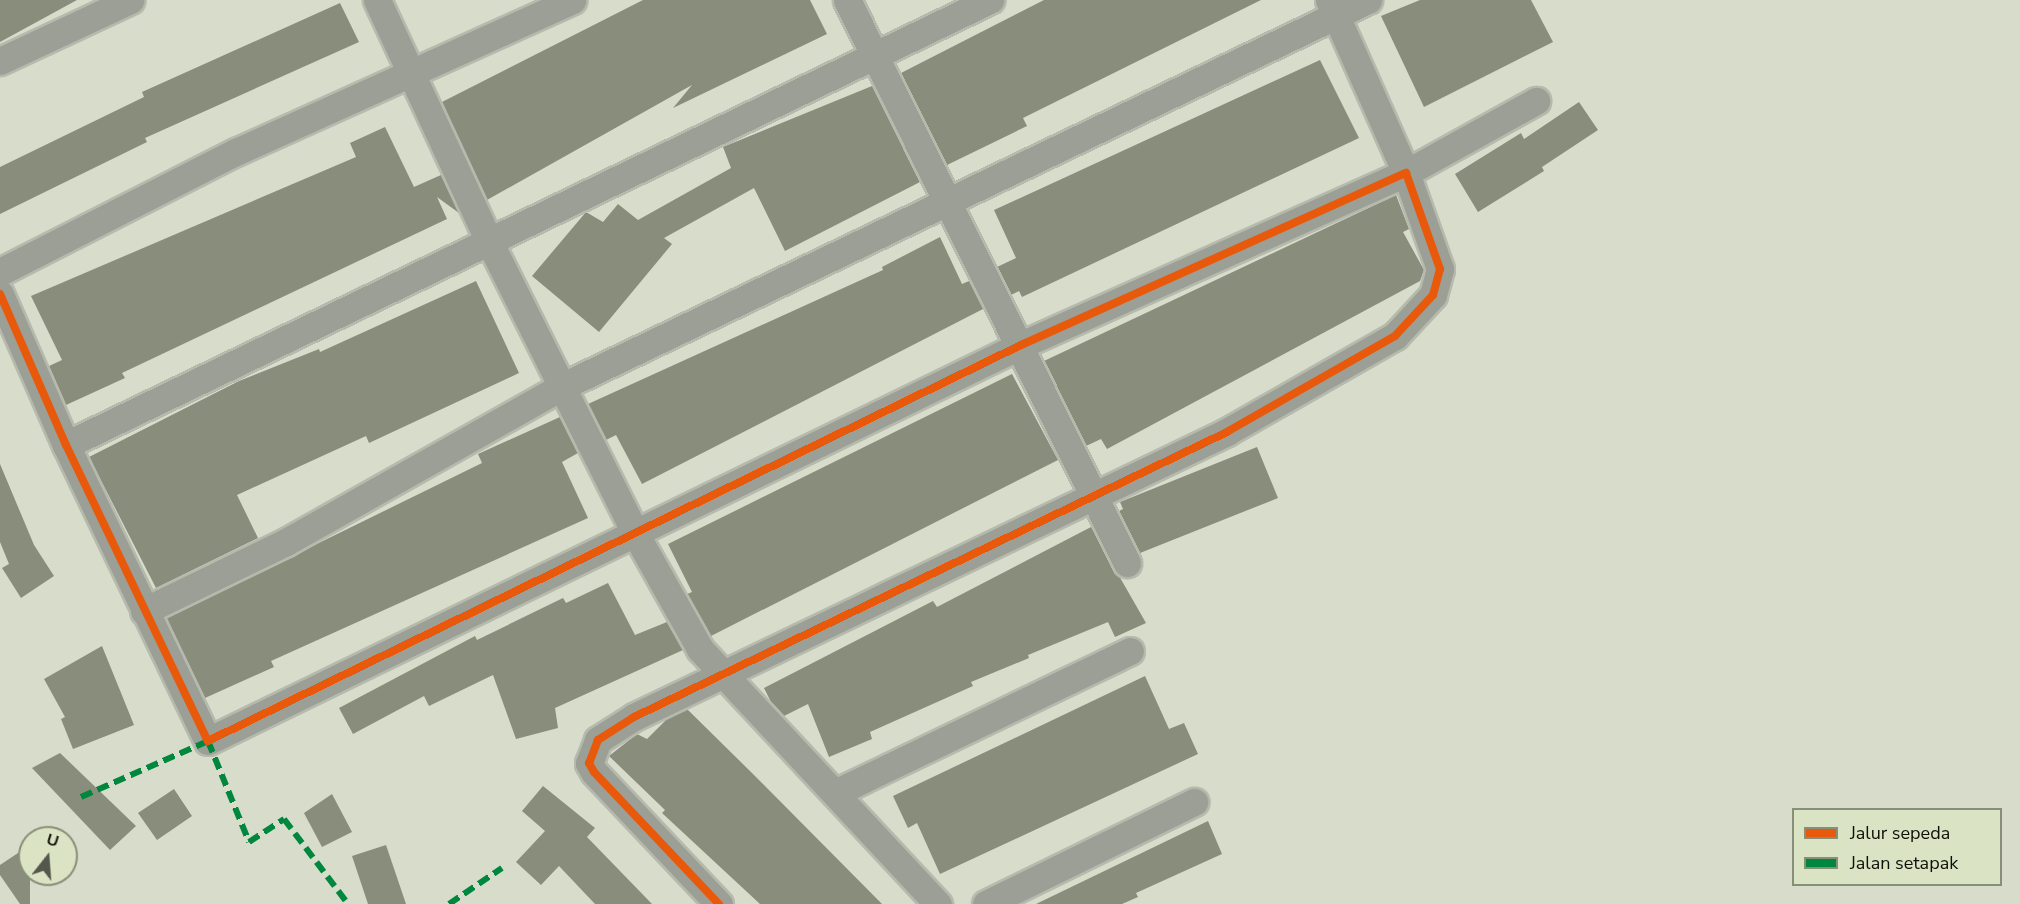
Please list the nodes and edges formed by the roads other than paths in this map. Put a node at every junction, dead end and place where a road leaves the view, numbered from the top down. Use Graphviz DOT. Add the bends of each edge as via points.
graph roads {
  1 [pos="130,0"];
  2 [pos="377,0"];
  3 [pos="572,0"];
  4 [pos="847,0"];
  5 [pos="990,0"];
  6 [pos="1368,0"];
  7 [pos="1333,7"];
  8 [pos="873,58"];
  9 [pos="0,62"];
  10 [pos="410,71"];
  11 [pos="1536,101"];
  12 [pos="1406,173"];
  13 [pos="948,203"];
  14 [pos="489,241"];
  15 [pos="0,272"];
  16 [pos="0,294"];
  17 [pos="1021,345"];
  18 [pos="563,386"];
  19 [pos="66,445"];
  20 [pos="1096,497"];
  21 [pos="635,533"];
  22 [pos="1127,563"];
  23 [pos="144,611"];
  24 [pos="1131,651"];
  25 [pos="723,674"];
  26 [pos="837,792"];
  27 [pos="1194,802"];
  28 [pos="719,904"];
  29 [pos="938,904"];
  30 [pos="986,904"];
  1 -- 9 [label="street"];
  2 -- 10 [label="street"];
  3 -- 10 [label="street"];
  4 -- 8 [label="street"];
  5 -- 8 [label="street"];
  6 -- 7 [label="street"];
  7 -- 12 [label="street" via="1384,132"];
  7 -- 13 [label="street"];
  8 -- 13 [label="street"];
  8 -- 14 [label="street"];
  10 -- 14 [label="street"];
  10 -- 15 [label="street" via="236,152"];
  11 -- 12 [label="street"];
  12 -- 17 [label="street"];
  12 -- 20 [label="street" via="1440,269 1433,295 1423,308 1395,336 1227,432"];
  13 -- 17 [label="street"];
  13 -- 18 [label="street"];
  14 -- 18 [label="street"];
  14 -- 19 [label="street"];
  16 -- 19 [label="street"];
  17 -- 20 [label="street"];
  17 -- 21 [label="street"];
  18 -- 21 [label="street"];
  18 -- 23 [label="street" via="286,542"];
  19 -- 23 [label="street"];
  20 -- 22 [label="street"];
  20 -- 25 [label="street"];
  21 -- 23 [label="street" via="208,741"];
  21 -- 25 [label="street" via="700,649"];
  24 -- 26 [label="street"];
  25 -- 26 [label="street"];
  25 -- 28 [label="street" via="615,727 598,740 589,763 604,785"];
  26 -- 29 [label="street"];
  27 -- 30 [label="street"];
}
